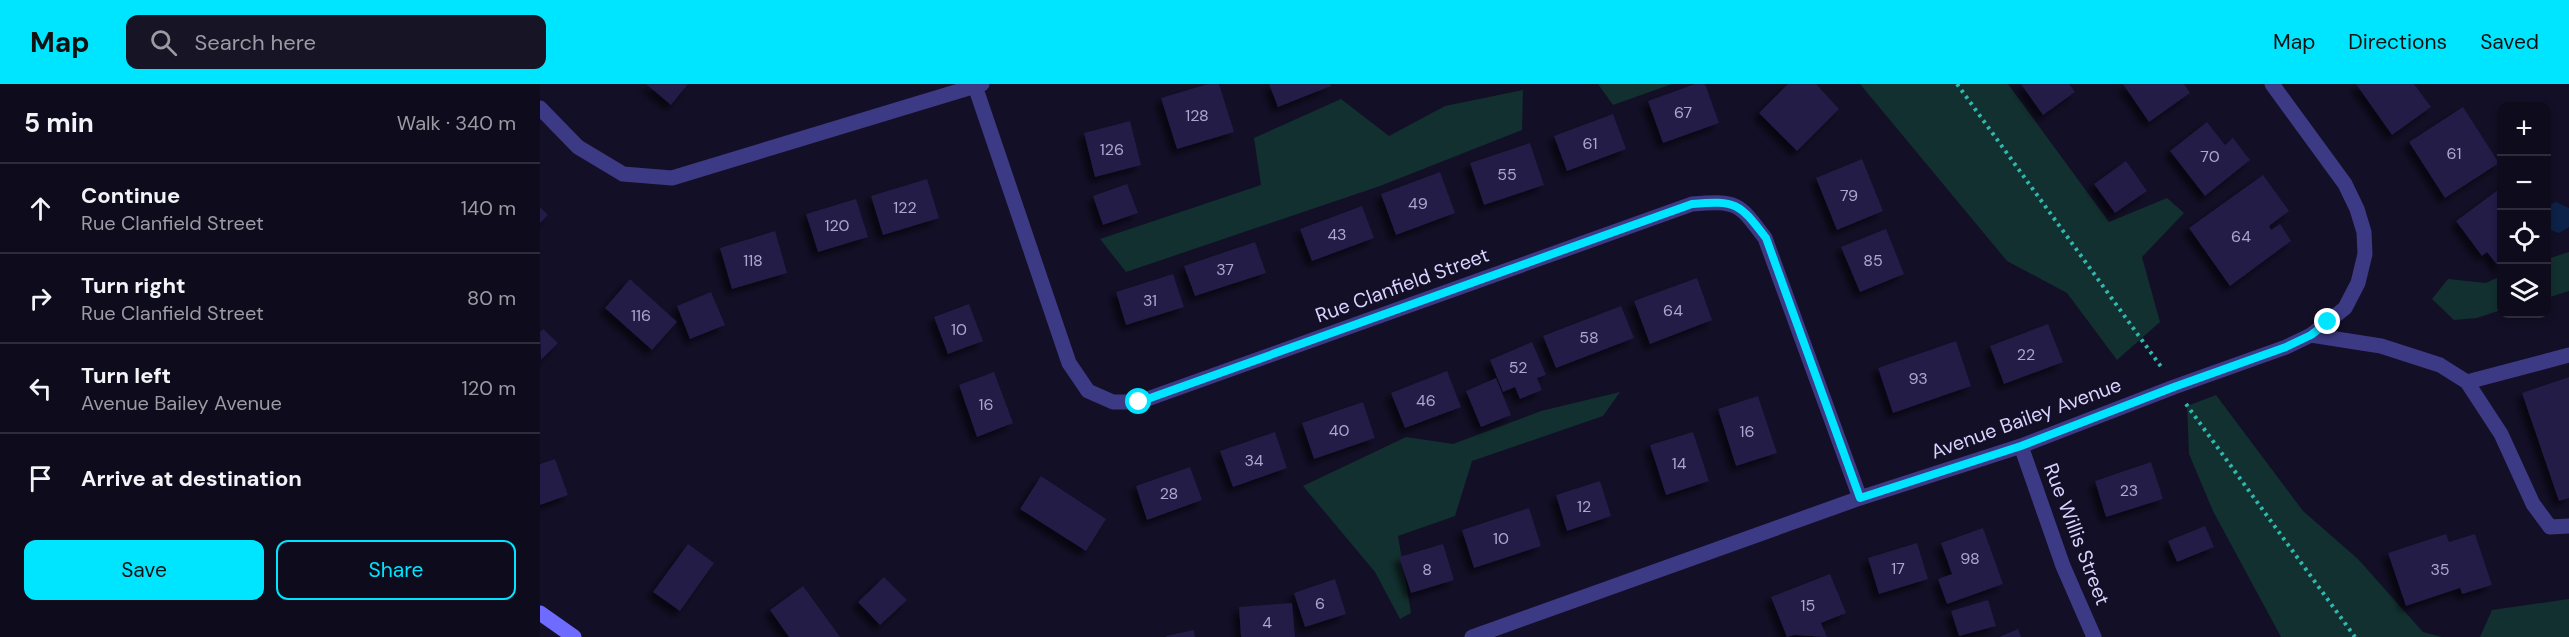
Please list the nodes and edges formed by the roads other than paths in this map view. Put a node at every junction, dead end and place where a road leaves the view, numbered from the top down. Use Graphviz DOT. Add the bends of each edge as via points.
graph roads {
  1 [pos="2272,84"];
  2 [pos="979,85"];
  3 [pos="540,108"];
  4 [pos="2311,335"];
  5 [pos="2569,355"];
  6 [pos="2467,382"];
  7 [pos="2021,446"];
  8 [pos="1860,498"];
  9 [pos="2569,526"];
  10 [pos="540,613"];
  11 [pos="574,637"];
  12 [pos="1472,637"];
  13 [pos="2094,637"];
  1 -- 4 [label="street, Avenue Bailey Avenue" via="2345,184 2364,232 2366,254 2358,284 2345,308"];
  2 -- 3 [label="street" via="672,178 623,174 578,147"];
  2 -- 8 [label="street, Rue Clanfield Street" via="1069,363 1088,391 1113,402 1139,402 1692,204 1721,201 1744,210 1766,238"];
  4 -- 6 [label="street" via="2381,346 2440,365"];
  4 -- 7 [label="street, Avenue Bailey Avenue"];
  5 -- 6 [label="street"];
  6 -- 9 [label="street" via="2501,434 2533,504 2550,527"];
  7 -- 8 [label="street, Avenue Bailey Avenue"];
  7 -- 13 [label="street, Rue Willis Street" via="2063,566"];
  8 -- 12 [label="street, Avenue Bailey Avenue"];
  10 -- 11 [label="street"];
}
